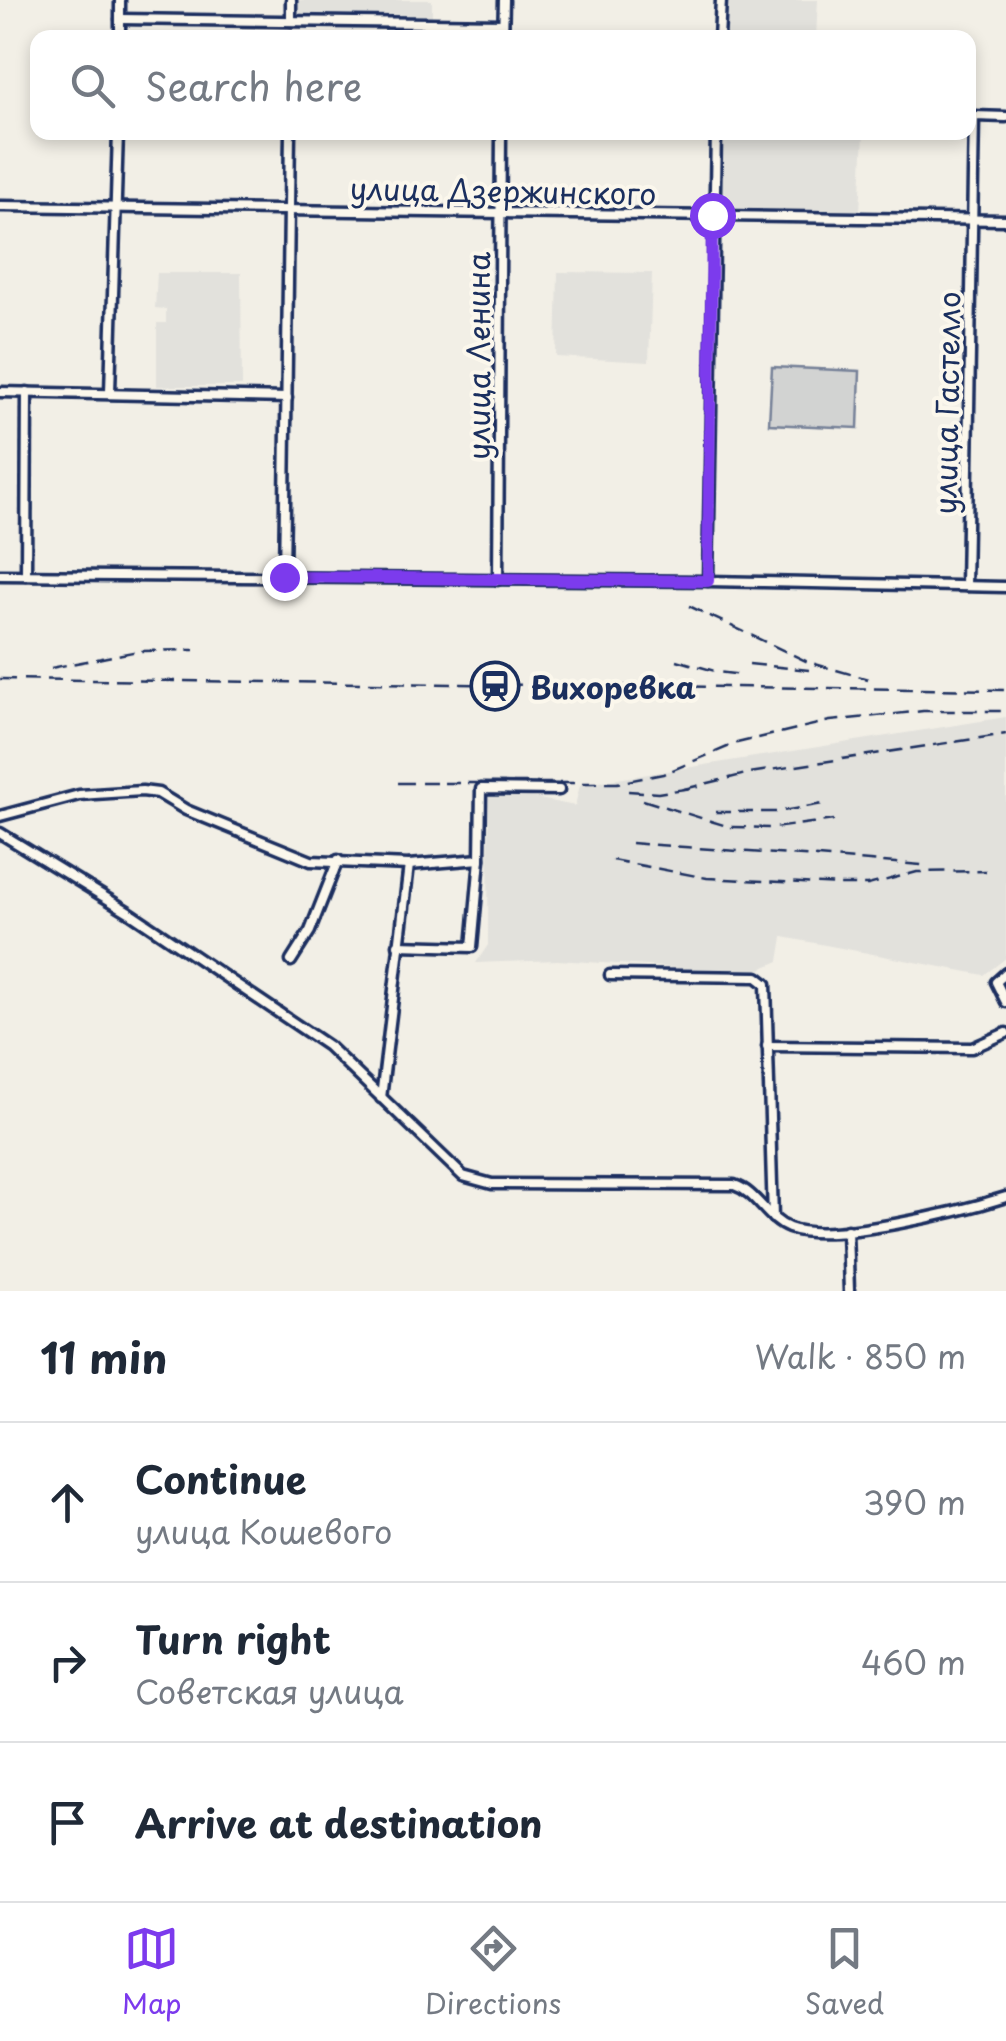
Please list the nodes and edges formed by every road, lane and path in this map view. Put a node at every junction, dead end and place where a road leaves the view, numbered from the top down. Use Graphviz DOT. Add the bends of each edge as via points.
graph roads {
  1 [pos="120,0"];
  2 [pos="291,0"];
  3 [pos="504,0"];
  4 [pos="721,0"];
  5 [pos="120,19"];
  6 [pos="291,21"];
  7 [pos="503,24"];
  8 [pos="120,30"];
  9 [pos="503,30"];
  10 [pos="719,30"];
  11 [pos="976,116"];
  12 [pos="1006,117"];
  13 [pos="118,140"];
  14 [pos="290,140"];
  15 [pos="501,140"];
  16 [pos="716,140"];
  17 [pos="973,140"];
  18 [pos="0,206"];
  19 [pos="114,210"];
  20 [pos="288,210"];
  21 [pos="500,212"];
  22 [pos="712,215"];
  23 [pos="1006,220"];
  24 [pos="971,221"];
  25 [pos="0,392"];
  26 [pos="27,392"];
  27 [pos="110,392"];
  28 [pos="288,398"];
  29 [pos="0,575"];
  30 [pos="26,576"];
  31 [pos="284,577"];
  32 [pos="498,580"];
  33 [pos="708,581"];
  34 [pos="966,586"];
  35 [pos="1006,586"];
  36 [pos="559,790"];
  37 [pos="0,816"];
  38 [pos="0,832"];
  39 [pos="480,859"];
  40 [pos="338,860"];
  41 [pos="409,864"];
  42 [pos="398,945"];
  43 [pos="291,961"];
  44 [pos="1006,973"];
  45 [pos="610,975"];
  46 [pos="1006,1002"];
  47 [pos="1006,1033"];
  48 [pos="767,1046"];
  49 [pos="382,1098"];
  50 [pos="1006,1197"];
  51 [pos="773,1218"];
  52 [pos="847,1230"];
  53 [pos="848,1291"];
  1 -- 5 [label="street"];
  2 -- 6 [label="street"];
  3 -- 7 [label="street"];
  4 -- 10 [label="street"];
  5 -- 6 [label="street"];
  5 -- 8 [label="street"];
  6 -- 7 [label="street"];
  7 -- 9 [label="street"];
  11 -- 12 [label="street, улица Гастелло"];
  13 -- 19 [label="street"];
  14 -- 20 [label="street"];
  15 -- 21 [label="street, улица Ленина"];
  16 -- 22 [label="street"];
  17 -- 24 [label="street, улица Гастелло"];
  18 -- 19 [label="street, улица Дзержинского"];
  19 -- 20 [label="street, улица Дзержинского"];
  19 -- 27 [label="street"];
  20 -- 21 [label="street, улица Дзержинского"];
  20 -- 28 [label="street"];
  21 -- 22 [label="street, улица Дзержинского"];
  21 -- 32 [label="street, улица Ленина"];
  22 -- 24 [label="street, улица Дзержинского"];
  22 -- 33 [label="street"];
  23 -- 24 [label="street, улица Дзержинского"];
  24 -- 34 [label="street, улица Гастелло"];
  25 -- 26 [label="street"];
  26 -- 27 [label="street"];
  26 -- 30 [label="street"];
  27 -- 28 [label="street"];
  28 -- 31 [label="street"];
  29 -- 30 [label="street"];
  30 -- 31 [label="street"];
  31 -- 32 [label="street"];
  32 -- 33 [label="street"];
  33 -- 34 [label="street"];
  34 -- 35 [label="street"];
  36 -- 39 [label="street" via="481,789"];
  37 -- 40 [label="street" via="79,795 142,790 311,860"];
  38 -- 49 [label="street" via="328,1046"];
  39 -- 41 [label="street"];
  39 -- 42 [label="street" via="472,947"];
  40 -- 41 [label="street"];
  40 -- 43 [label="street"];
  41 -- 42 [label="street"];
  42 -- 49 [label="street"];
  44 -- 46 [label="street" via="996,982"];
  45 -- 48 [label="street" via="757,977 766,984"];
  47 -- 48 [label="street" via="972,1048"];
  48 -- 51 [label="street"];
  49 -- 51 [label="street" via="463,1176 492,1184 734,1185"];
  50 -- 52 [label="street"];
  51 -- 52 [label="street" via="792,1229"];
  52 -- 53 [label="street"];
}
